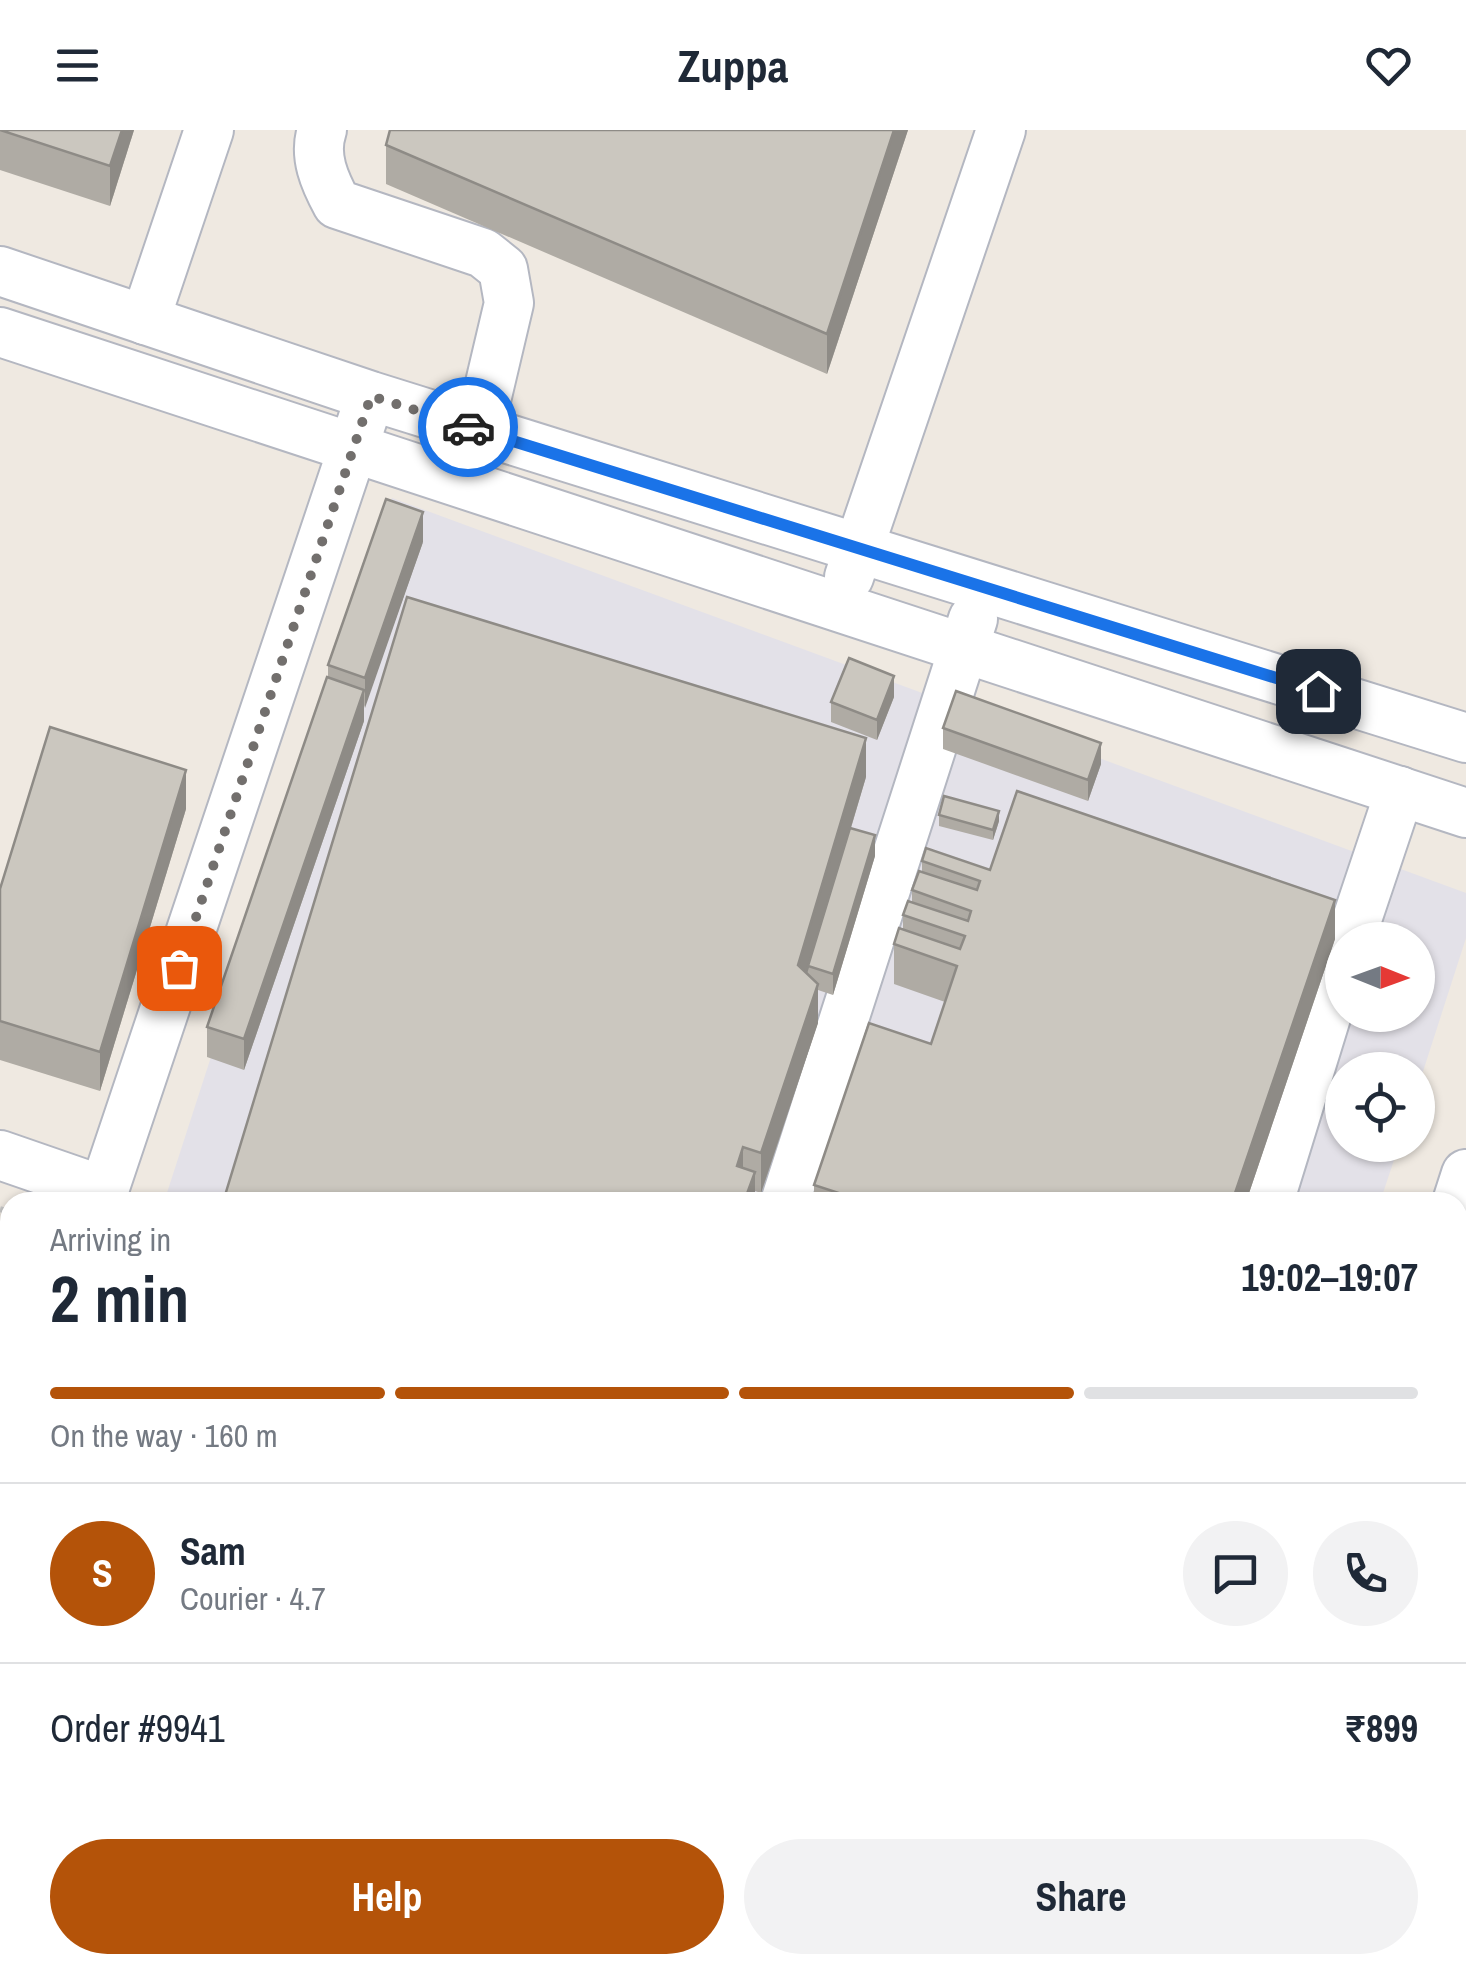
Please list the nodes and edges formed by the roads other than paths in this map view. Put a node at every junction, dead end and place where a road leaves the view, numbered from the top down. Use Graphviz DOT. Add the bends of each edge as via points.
graph roads {
  1 [pos="209,130"];
  2 [pos="322,130"];
  3 [pos="1001,130"];
  4 [pos="0,271"];
  5 [pos="145,320"];
  6 [pos="0,332"];
  7 [pos="371,396"];
  8 [pos="479,430"];
  9 [pos="353,448"];
  10 [pos="860,549"];
  11 [pos="983,587"];
  12 [pos="838,606"];
  13 [pos="963,647"];
  14 [pos="1466,738"];
  15 [pos="1400,792"];
  16 [pos="1466,813"];
  17 [pos="1356,922"];
  18 [pos="1325,1020"];
  19 [pos="0,1155"];
  20 [pos="90,1192"];
  21 [pos="104,1192"];
  22 [pos="788,1192"];
  23 [pos="1272,1192"];
  1 -- 5 [label="street"];
  2 -- 8 [label="street" via="322,178 336,204 483,253 502,268 509,303"];
  3 -- 10 [label="street"];
  4 -- 5 [label="street"];
  5 -- 7 [label="street"];
  6 -- 9 [label="street"];
  7 -- 8 [label="street"];
  7 -- 9 [label="street"];
  8 -- 10 [label="street"];
  9 -- 12 [label="street"];
  9 -- 21 [label="street"];
  10 -- 11 [label="street"];
  10 -- 12 [label="street"];
  11 -- 13 [label="street"];
  11 -- 14 [label="street"];
  12 -- 13 [label="street"];
  13 -- 15 [label="street"];
  13 -- 22 [label="street"];
  15 -- 16 [label="street"];
  15 -- 17 [label="street"];
  18 -- 23 [label="street"];
  19 -- 20 [label="street"];
}
